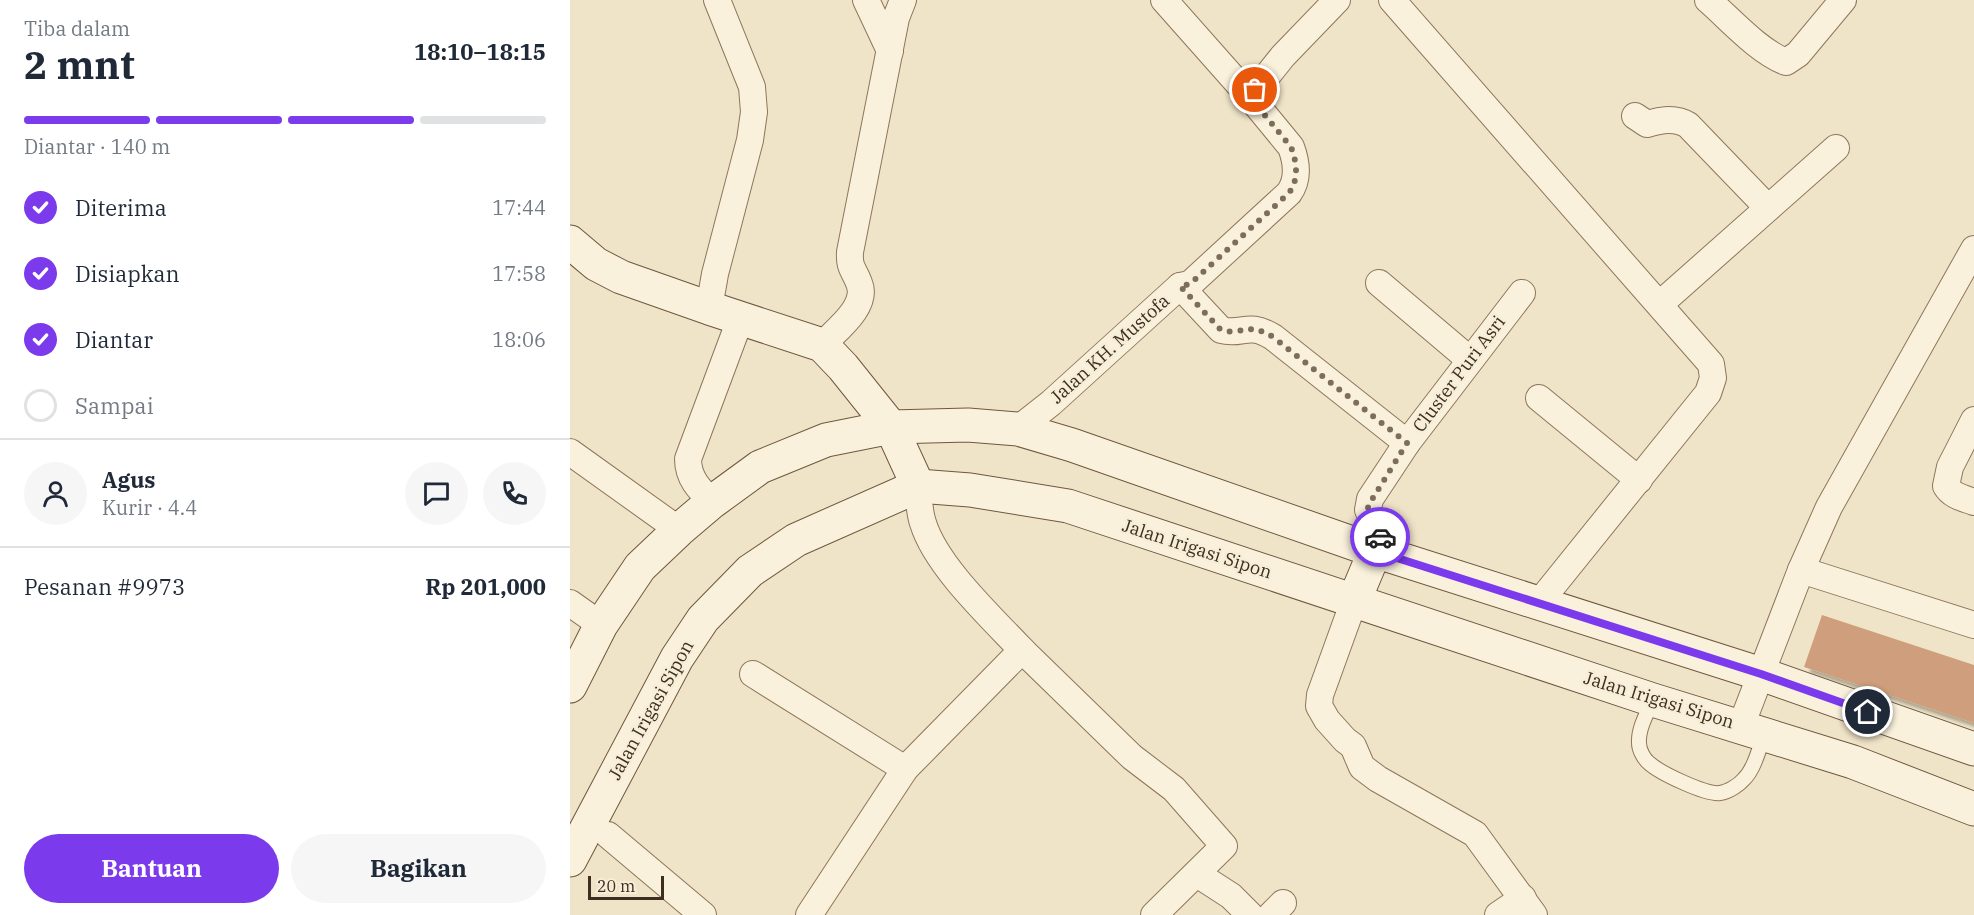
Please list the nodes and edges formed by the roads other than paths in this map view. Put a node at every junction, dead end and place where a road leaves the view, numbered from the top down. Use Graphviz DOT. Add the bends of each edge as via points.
graph roads {
  1 [pos="717,0"];
  2 [pos="866,0"];
  3 [pos="903,0"];
  4 [pos="1164,0"];
  5 [pos="1337,0"];
  6 [pos="1392,0"];
  7 [pos="1708,0"];
  8 [pos="1843,0"];
  9 [pos="890,51"];
  10 [pos="1250,97"];
  11 [pos="1635,116"];
  12 [pos="1836,148"];
  13 [pos="1768,208"];
  14 [pos="570,242"];
  15 [pos="1974,249"];
  16 [pos="1379,283"];
  17 [pos="1180,286"];
  18 [pos="1522,293"];
  19 [pos="1660,304"];
  20 [pos="709,308"];
  21 [pos="741,317"];
  22 [pos="822,345"];
  23 [pos="1470,360"];
  24 [pos="1539,398"];
  25 [pos="1974,420"];
  26 [pos="1018,429"];
  27 [pos="893,431"];
  28 [pos="1407,443"];
  29 [pos="570,452"];
  30 [pos="1639,480"];
  31 [pos="916,483"];
  32 [pos="712,502"];
  33 [pos="1974,502"];
  34 [pos="679,530"];
  35 [pos="1375,551"];
  36 [pos="1801,570"];
  37 [pos="1354,601"];
  38 [pos="570,603"];
  39 [pos="1538,604"];
  40 [pos="601,625"];
  41 [pos="1974,625"];
  42 [pos="1022,650"];
  43 [pos="753,674"];
  44 [pos="1760,678"];
  45 [pos="570,686"];
  46 [pos="1653,700"];
  47 [pos="1750,726"];
  48 [pos="1974,749"];
  49 [pos="905,769"];
  50 [pos="1974,809"];
  51 [pos="583,838"];
  52 [pos="1197,874"];
  53 [pos="1528,906"];
  54 [pos="703,915"];
  55 [pos="808,915"];
  56 [pos="1154,915"];
  57 [pos="1250,915"];
  58 [pos="1498,915"];
  1 -- 20 [label="street" via="752,87 754,112"];
  2 -- 9 [label="street"];
  3 -- 9 [label="street"];
  4 -- 10 [label="street"];
  5 -- 10 [label="street"];
  6 -- 19 [label="street"];
  7 -- 8 [label="street" via="1762,47 1786,62 1798,54"];
  9 -- 22 [label="street" via="850,252 849,265 860,283 861,300"];
  10 -- 17 [label="street, Jalan KH. Mustofa" via="1291,147 1295,185 1190,284"];
  11 -- 13 [label="street" via="1647,124 1673,119 1688,124"];
  12 -- 13 [label="street"];
  13 -- 19 [label="street"];
  14 -- 20 [label="street" via="596,264 621,276"];
  15 -- 36 [label="street" via="1829,507"];
  16 -- 23 [label="street"];
  17 -- 26 [label="street, Jalan KH. Mustofa"];
  17 -- 28 [label="street" via="1221,330 1257,329 1273,337"];
  18 -- 23 [label="street, Cluster Puri Asri"];
  19 -- 30 [label="street" via="1711,364 1713,378 1708,393"];
  20 -- 21 [label="street"];
  21 -- 22 [label="street"];
  21 -- 32 [label="street" via="687,459 696,487"];
  22 -- 27 [label="street"];
  23 -- 28 [label="street, Cluster Puri Asri"];
  24 -- 30 [label="street"];
  25 -- 33 [label="street" via="1950,467 1946,486 1955,495"];
  26 -- 27 [label="street" via="968,425"];
  26 -- 35 [label="street"];
  27 -- 31 [label="street"];
  27 -- 32 [label="street" via="826,440 760,467"];
  28 -- 35 [label="street, Cluster Puri Asri" via="1368,506 1380,532"];
  29 -- 34 [label="street"];
  30 -- 39 [label="street"];
  31 -- 37 [label="street, Jalan Irigasi Sipon" via="1068,506"];
  31 -- 42 [label="street" via="922,522 931,542 965,588"];
  31 -- 51 [label="street, Jalan Irigasi Sipon" via="796,540 750,571 703,619 677,658"];
  32 -- 34 [label="street"];
  34 -- 40 [label="street" via="640,567"];
  35 -- 37 [label="street"];
  35 -- 39 [label="street"];
  36 -- 41 [label="street"];
  36 -- 44 [label="street"];
  37 -- 46 [label="street, Jalan Irigasi Sipon"];
  37 -- 53 [label="street" via="1319,706 1353,746 1362,767 1475,834"];
  38 -- 40 [label="street"];
  39 -- 44 [label="street"];
  40 -- 45 [label="street"];
  42 -- 49 [label="street"];
  42 -- 52 [label="street" via="1132,757 1174,789 1224,846"];
  43 -- 49 [label="street"];
  44 -- 47 [label="street"];
  44 -- 48 [label="street"];
  46 -- 47 [label="street, Jalan Irigasi Sipon"];
  46 -- 47 [label="lane" via="1639,733 1641,753 1648,763 1707,792 1719,793 1744,779 1752,766"];
  47 -- 50 [label="street, Jalan Irigasi Sipon"];
  49 -- 55 [label="street"];
  51 -- 54 [label="street"];
  52 -- 56 [label="street"];
  52 -- 57 [label="street" via="1231,896"];
  53 -- 58 [label="street"];
}
